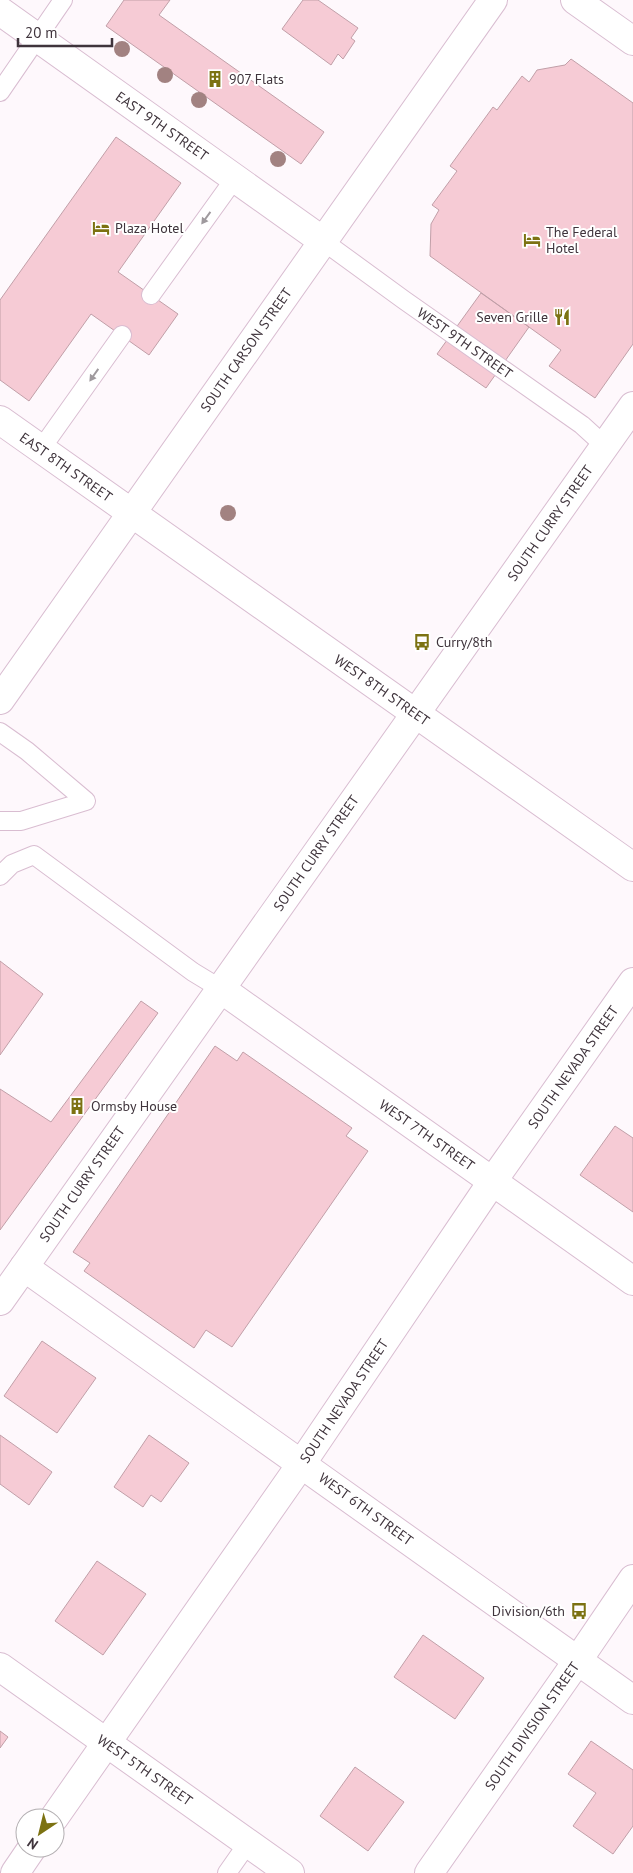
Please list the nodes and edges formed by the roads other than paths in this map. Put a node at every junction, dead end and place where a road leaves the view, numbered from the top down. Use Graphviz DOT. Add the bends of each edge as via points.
graph roads {
  1 [pos="63,0"];
  2 [pos="492,0"];
  3 [pos="575,0"];
  4 [pos="0,12"];
  5 [pos="37,38"];
  6 [pos="633,41"];
  7 [pos="0,92"];
  8 [pos="235,178"];
  9 [pos="323,241"];
  10 [pos="151,295"];
  11 [pos="122,335"];
  12 [pos="633,406"];
  13 [pos="0,420"];
  14 [pos="605,446"];
  15 [pos="41,449"];
  16 [pos="132,513"];
  17 [pos="0,700"];
  18 [pos="416,714"];
  19 [pos="0,732"];
  20 [pos="0,822"];
  21 [pos="633,867"];
  22 [pos="0,876"];
  23 [pos="633,982"];
  24 [pos="221,989"];
  25 [pos="492,1182"];
  26 [pos="24,1267"];
  27 [pos="633,1281"];
  28 [pos="0,1302"];
  29 [pos="302,1463"];
  30 [pos="633,1579"];
  31 [pos="578,1660"];
  32 [pos="0,1668"];
  33 [pos="633,1700"];
  34 [pos="107,1744"];
  35 [pos="61,1808"];
  36 [pos="248,1843"];
  37 [pos="25,1858"];
  38 [pos="14,1873"];
  39 [pos="227,1873"];
  40 [pos="290,1873"];
  41 [pos="429,1873"];
  1 -- 5 [label="lane"];
  2 -- 9 [label="street, SOUTH CARSON STREET"];
  3 -- 6 [label="street"];
  4 -- 5 [label="street, EAST 9TH STREET"];
  5 -- 7 [label="lane"];
  5 -- 8 [label="street, EAST 9TH STREET"];
  8 -- 9 [label="street, EAST 9TH STREET"];
  8 -- 10 [label="lane, one-way"];
  9 -- 14 [label="lane, WEST 9TH STREET" via="582,425"];
  9 -- 16 [label="street, SOUTH CARSON STREET"];
  11 -- 15 [label="lane, one-way"];
  12 -- 14 [label="street, SOUTH CURRY STREET"];
  13 -- 15 [label="street, EAST 8TH STREET"];
  14 -- 18 [label="street, SOUTH CURRY STREET"];
  15 -- 16 [label="street, EAST 8TH STREET"];
  16 -- 17 [label="street, SOUTH CARSON STREET"];
  16 -- 18 [label="street, WEST 8TH STREET"];
  18 -- 21 [label="street, WEST 8TH STREET"];
  18 -- 24 [label="street, SOUTH CURRY STREET"];
  19 -- 20 [label="lane" via="86,801 21,821"];
  22 -- 24 [label="lane" via="12,864 34,855"];
  23 -- 25 [label="street, SOUTH NEVADA STREET"];
  24 -- 25 [label="street, WEST 7TH STREET"];
  24 -- 26 [label="street, SOUTH CURRY STREET"];
  25 -- 27 [label="street, WEST 7TH STREET"];
  25 -- 29 [label="street, SOUTH NEVADA STREET"];
  26 -- 28 [label="street, SOUTH CURRY STREET"];
  26 -- 29 [label="street, WEST 6TH STREET"];
  29 -- 31 [label="street, WEST 6TH STREET"];
  29 -- 34 [label="street, SOUTH NEVADA STREET"];
  30 -- 31 [label="street, SOUTH DIVISION STREET"];
  31 -- 33 [label="street, WEST 6TH STREET"];
  31 -- 41 [label="street, SOUTH DIVISION STREET"];
  32 -- 34 [label="street, WEST 5TH STREET"];
  34 -- 35 [label="street, SOUTH NEVADA STREET"];
  34 -- 36 [label="street, WEST 5TH STREET"];
  36 -- 39 [label="lane"];
  36 -- 40 [label="street, WEST 5TH STREET"];
  37 -- 38 [label="street"];
}
